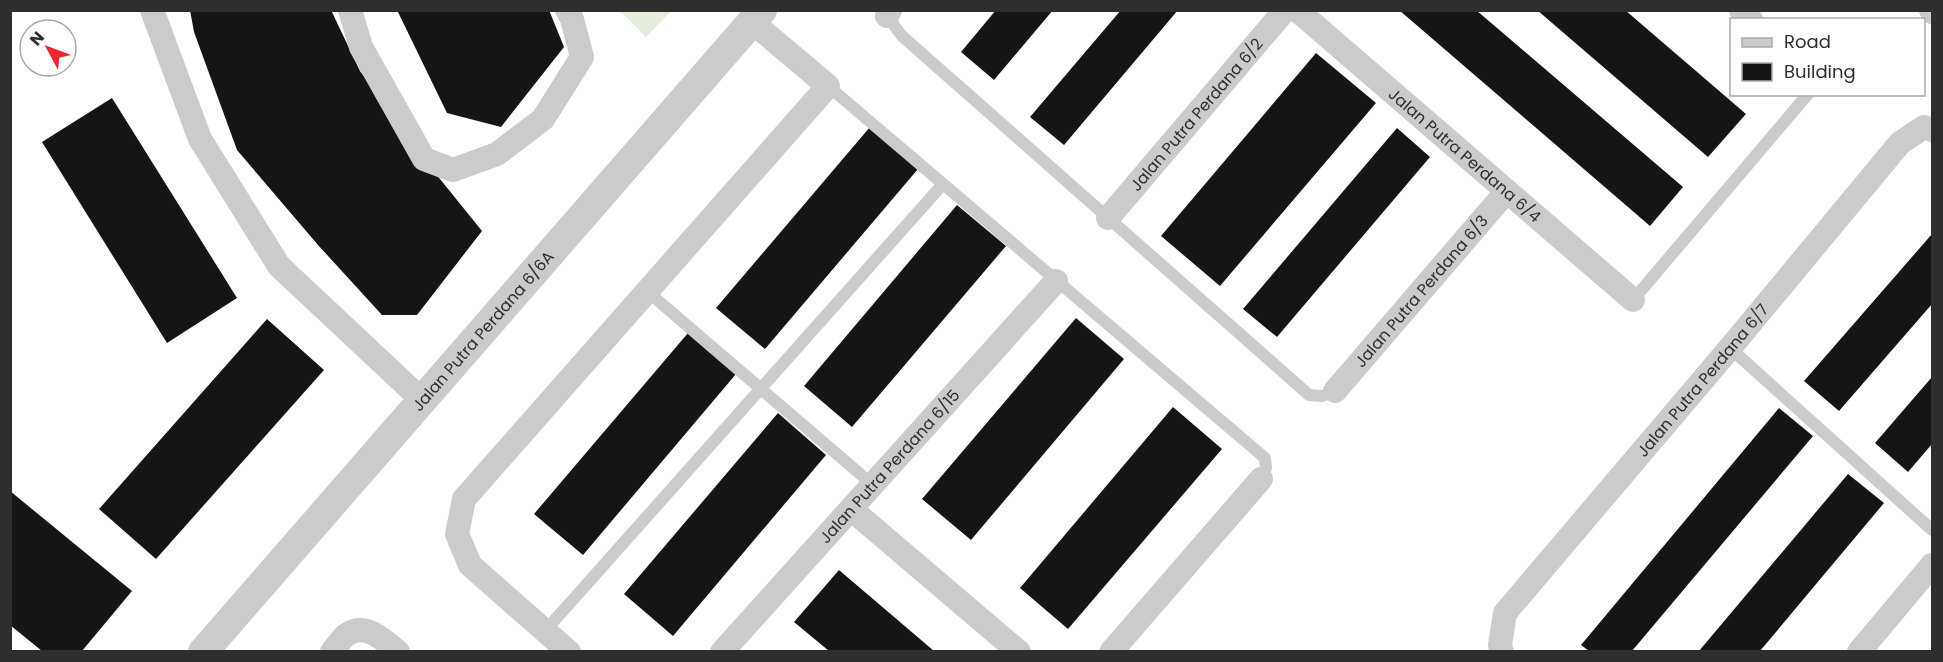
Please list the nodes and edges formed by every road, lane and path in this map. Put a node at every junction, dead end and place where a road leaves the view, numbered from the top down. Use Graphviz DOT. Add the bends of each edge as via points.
graph roads {
  1 [pos="152,10"];
  2 [pos="350,10"];
  3 [pos="567,10"];
  4 [pos="1285,10"];
  5 [pos="1297,10"];
  6 [pos="888,13"];
  7 [pos="757,16"];
  8 [pos="828,86"];
  9 [pos="1806,96"];
  10 [pos="1928,129"];
  11 [pos="943,184"];
  12 [pos="1507,191"];
  13 [pos="1108,218"];
  14 [pos="1056,281"];
  15 [pos="648,292"];
  16 [pos="1633,300"];
  17 [pos="1730,348"];
  18 [pos="761,388"];
  19 [pos="1335,391"];
  20 [pos="422,400"];
  21 [pos="1261,479"];
  22 [pos="873,485"];
  23 [pos="850,509"];
  24 [pos="1932,530"];
  25 [pos="1932,565"];
  26 [pos="545,631"];
  27 [pos="1501,648"];
  28 [pos="203,651"];
  29 [pos="332,651"];
  30 [pos="398,651"];
  31 [pos="569,651"];
  32 [pos="722,651"];
  33 [pos="1019,651"];
  34 [pos="1111,651"];
  35 [pos="1859,651"];
  1 -- 20 [label="street" via="200,139 279,266"];
  2 -- 3 [label="street" via="361,47 424,159 453,170 497,154 543,119 582,57"];
  4 -- 13 [label="street, Jalan Putra Perdana 6/2"];
  5 -- 12 [label="street, Jalan Putra Perdana 6/4"];
  6 -- 13 [label="lane" via="902,36"];
  7 -- 8 [label="street"];
  7 -- 20 [label="street, Jalan Putra Perdana 6/6A"];
  8 -- 11 [label="lane"];
  8 -- 15 [label="street"];
  9 -- 16 [label="lane"];
  10 -- 17 [label="street, Jalan Putra Perdana 6/7" via="1900,143"];
  11 -- 14 [label="lane"];
  11 -- 18 [label="lane"];
  12 -- 16 [label="street, Jalan Putra Perdana 6/4"];
  12 -- 19 [label="street, Jalan Putra Perdana 6/3"];
  13 -- 19 [label="lane" via="1309,395"];
  14 -- 21 [label="lane" via="1265,458"];
  14 -- 22 [label="street, Jalan Putra Perdana 6/15"];
  15 -- 18 [label="lane"];
  15 -- 26 [label="street" via="464,499 457,534 470,566"];
  17 -- 24 [label="lane"];
  17 -- 27 [label="street, Jalan Putra Perdana 6/7" via="1505,613"];
  18 -- 22 [label="lane"];
  18 -- 26 [label="lane"];
  20 -- 28 [label="street, Jalan Putra Perdana 6/6A"];
  21 -- 34 [label="street"];
  22 -- 23 [label="street, Jalan Putra Perdana 6/15"];
  23 -- 32 [label="street, Jalan Putra Perdana 6/15"];
  23 -- 33 [label="street"];
  25 -- 35 [label="street"];
  26 -- 31 [label="street"];
  29 -- 30 [label="street" via="348,633 365,630"];
}
